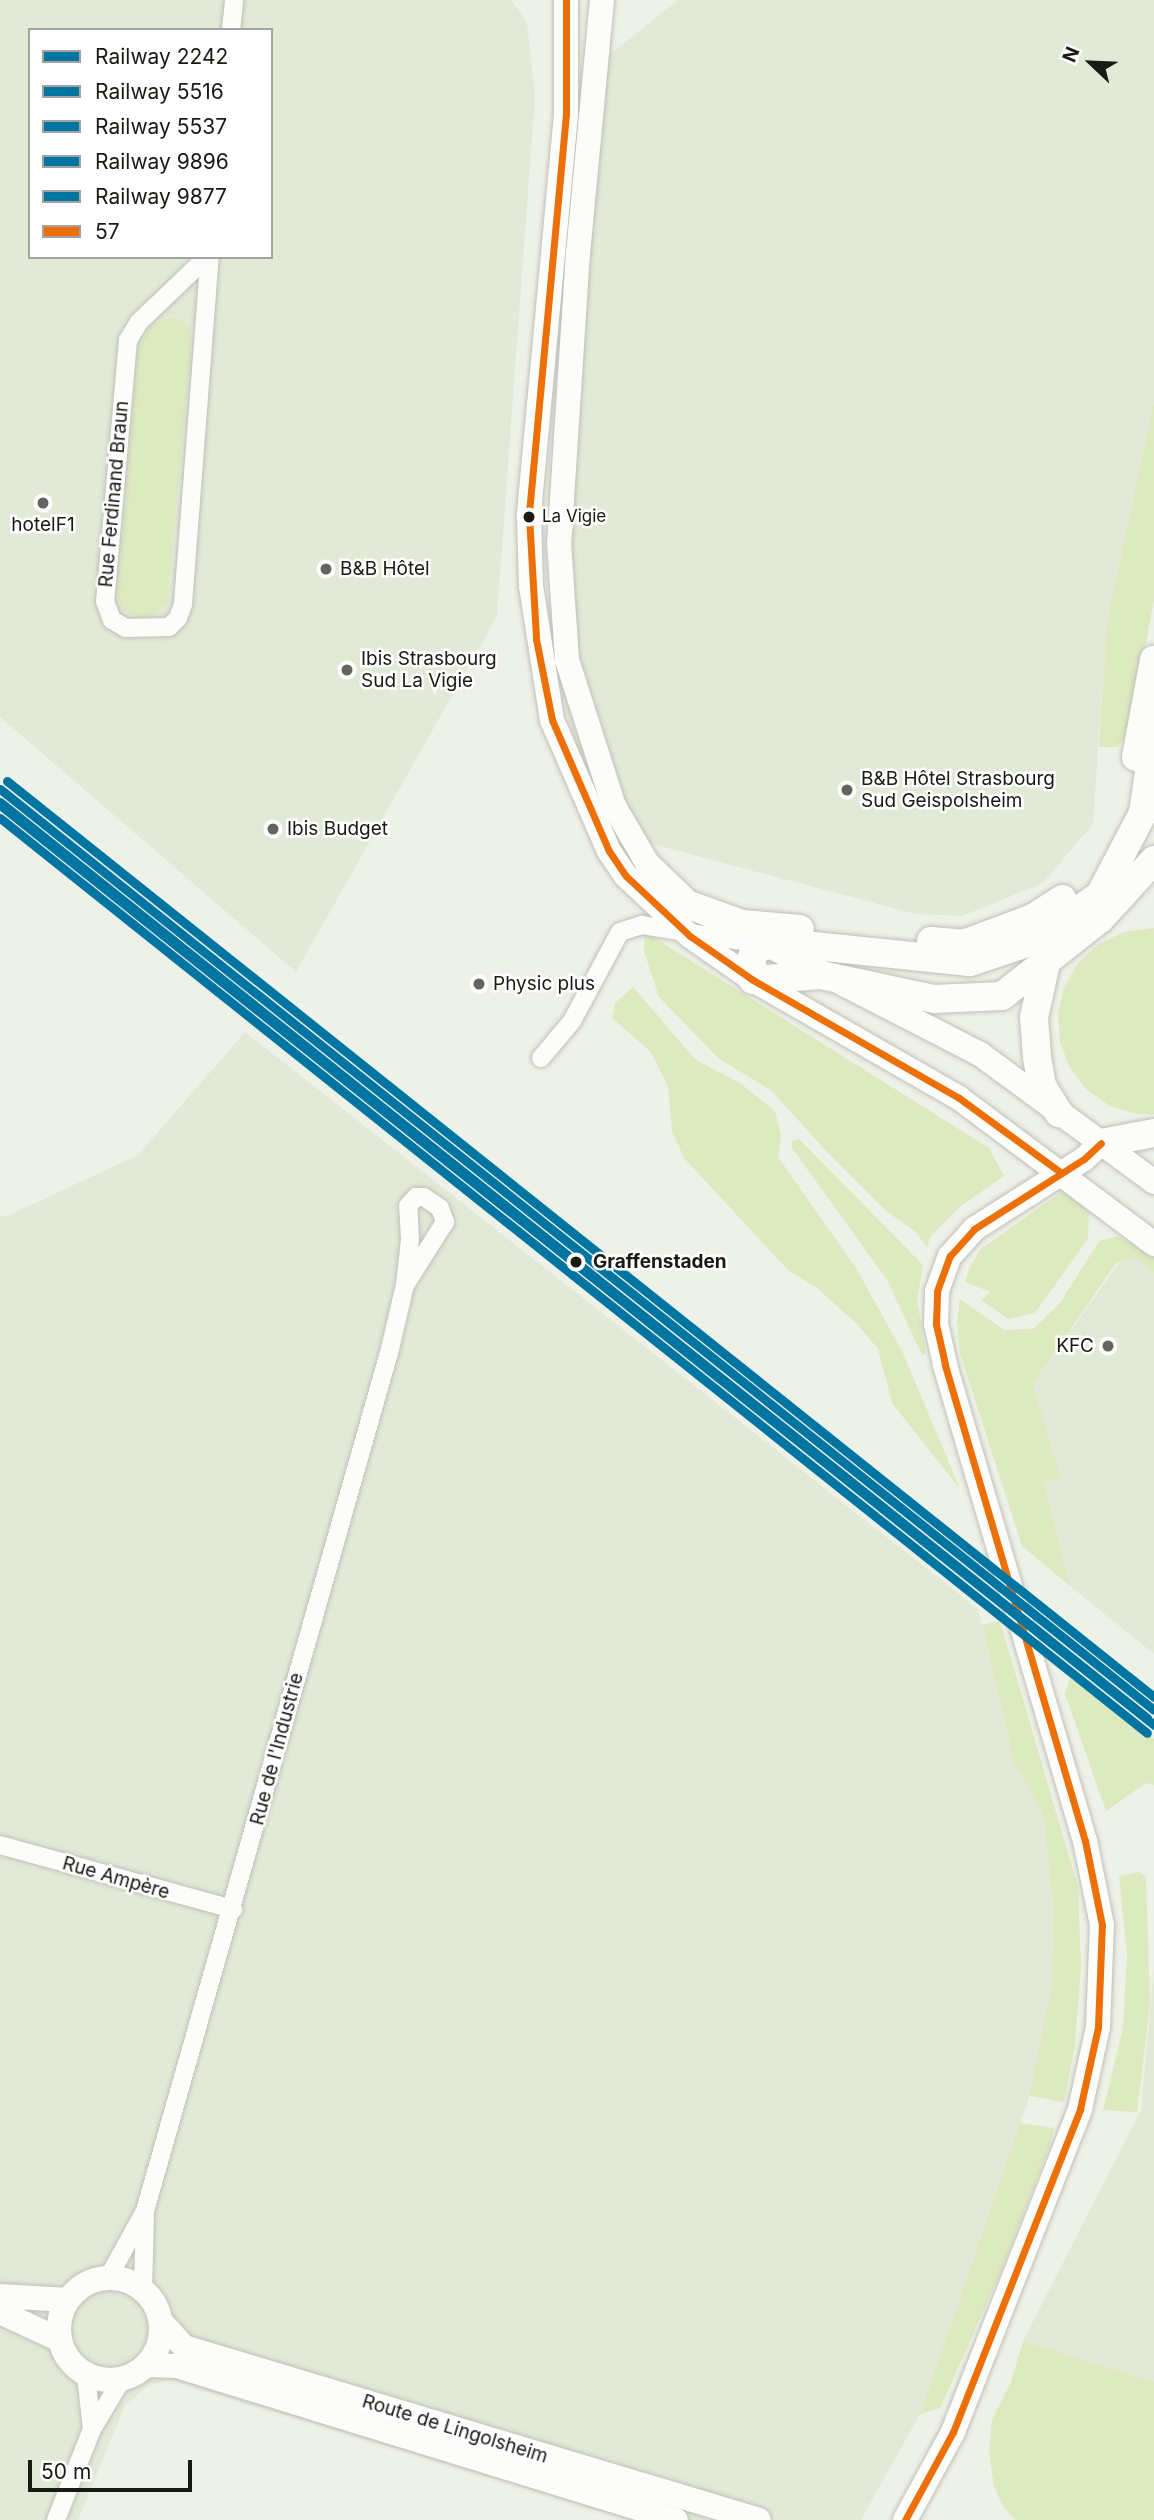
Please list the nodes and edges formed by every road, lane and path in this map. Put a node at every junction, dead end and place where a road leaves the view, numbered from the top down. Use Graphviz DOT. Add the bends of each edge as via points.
graph roads {
  1 [pos="234,0"];
  2 [pos="602,0"];
  3 [pos="562,7"];
  4 [pos="231,28"];
  5 [pos="207,259"];
  6 [pos="209,259"];
  7 [pos="1154,660"];
  8 [pos="1154,737"];
  9 [pos="1154,860"];
  10 [pos="692,906"];
  11 [pos="688,935"];
  12 [pos="767,945"];
  13 [pos="1047,959"];
  14 [pos="821,975"];
  15 [pos="754,980"];
  16 [pos="541,1058"];
  17 [pos="1059,1113"];
  18 [pos="1154,1133"];
  19 [pos="1101,1143"];
  20 [pos="1154,1152"];
  21 [pos="1060,1172"];
  22 [pos="1154,1182"];
  23 [pos="1154,1244"];
  24 [pos="405,1285"];
  25 [pos="0,1844"];
  26 [pos="233,1909"];
  27 [pos="145,2211"];
  28 [pos="108,2278"];
  29 [pos="143,2290"];
  30 [pos="0,2296"];
  31 [pos="68,2300"];
  32 [pos="0,2312"];
  33 [pos="161,2322"];
  34 [pos="60,2340"];
  35 [pos="147,2365"];
  36 [pos="86,2375"];
  37 [pos="122,2379"];
  38 [pos="92,2429"];
  39 [pos="56,2520"];
  40 [pos="676,2520"];
  41 [pos="759,2520"];
  42 [pos="905,2520"];
  1 -- 4 [label="street"];
  2 -- 10 [label="main road" via="559,542 567,660 614,806 647,863"];
  3 -- 11 [label="main road" via="566,114 529,516 536,639 552,720 609,852 626,876"];
  5 -- 6 [label="street, Rue Ferdinand Braun" via="139,322 128,340 105,601 112,620 126,628 169,626 183,604"];
  7 -- 10 [label="highway" via="1127,809 1086,883 1033,918 963,944 742,923"];
  8 -- 12 [label="highway" via="1143,813 1100,895 1036,940 970,962 777,942"];
  9 -- 13 [label="highway" via="1100,919"];
  10 -- 12 [label="main road"];
  11 -- 12 [label="street"];
  11 -- 15 [label="main road"];
  11 -- 16 [label="street" via="642,925 620,932 572,1021"];
  12 -- 14 [label="main road"];
  12 -- 15 [label="highway" via="752,957"];
  13 -- 14 [label="highway" via="1002,996 934,999"];
  13 -- 17 [label="highway" via="1034,1017 1037,1057 1042,1086"];
  14 -- 15 [label="highway"];
  14 -- 17 [label="main road" via="980,1055"];
  15 -- 21 [label="main road" via="959,1098"];
  17 -- 19 [label="main road"];
  18 -- 19 [label="highway"];
  19 -- 20 [label="highway"];
  19 -- 21 [label="main road"];
  19 -- 22 [label="main road"];
  21 -- 23 [label="main road"];
  21 -- 42 [label="main road" via="974,1228 945,1266 935,1309 939,1342 1085,1841 1102,1925 1098,2027 1076,2119 953,2432"];
  24 -- 26 [label="street, Rue de l'Industrie"];
  25 -- 26 [label="street, Rue Ampère"];
  26 -- 27 [label="street, Rue de l'Industrie"];
  27 -- 28 [label="street, Rue de l'Industrie"];
  27 -- 29 [label="street, Rue de l'Industrie"];
  28 -- 29 [label="main road"];
  28 -- 31 [label="main road" via="93,2281"];
  29 -- 33 [label="main road"];
  30 -- 31 [label="main road"];
  31 -- 34 [label="main road" via="59,2326"];
  32 -- 34 [label="main road"];
  33 -- 35 [label="main road" via="156,2352"];
  33 -- 41 [label="main road, Route de Lingolsheim" via="184,2347"];
  34 -- 36 [label="main road" via="74,2366"];
  35 -- 37 [label="main road"];
  35 -- 40 [label="main road, Route de Lingolsheim" via="177,2367"];
  36 -- 37 [label="main road"];
  36 -- 38 [label="street"];
  37 -- 38 [label="street"];
  38 -- 39 [label="street"];
}
